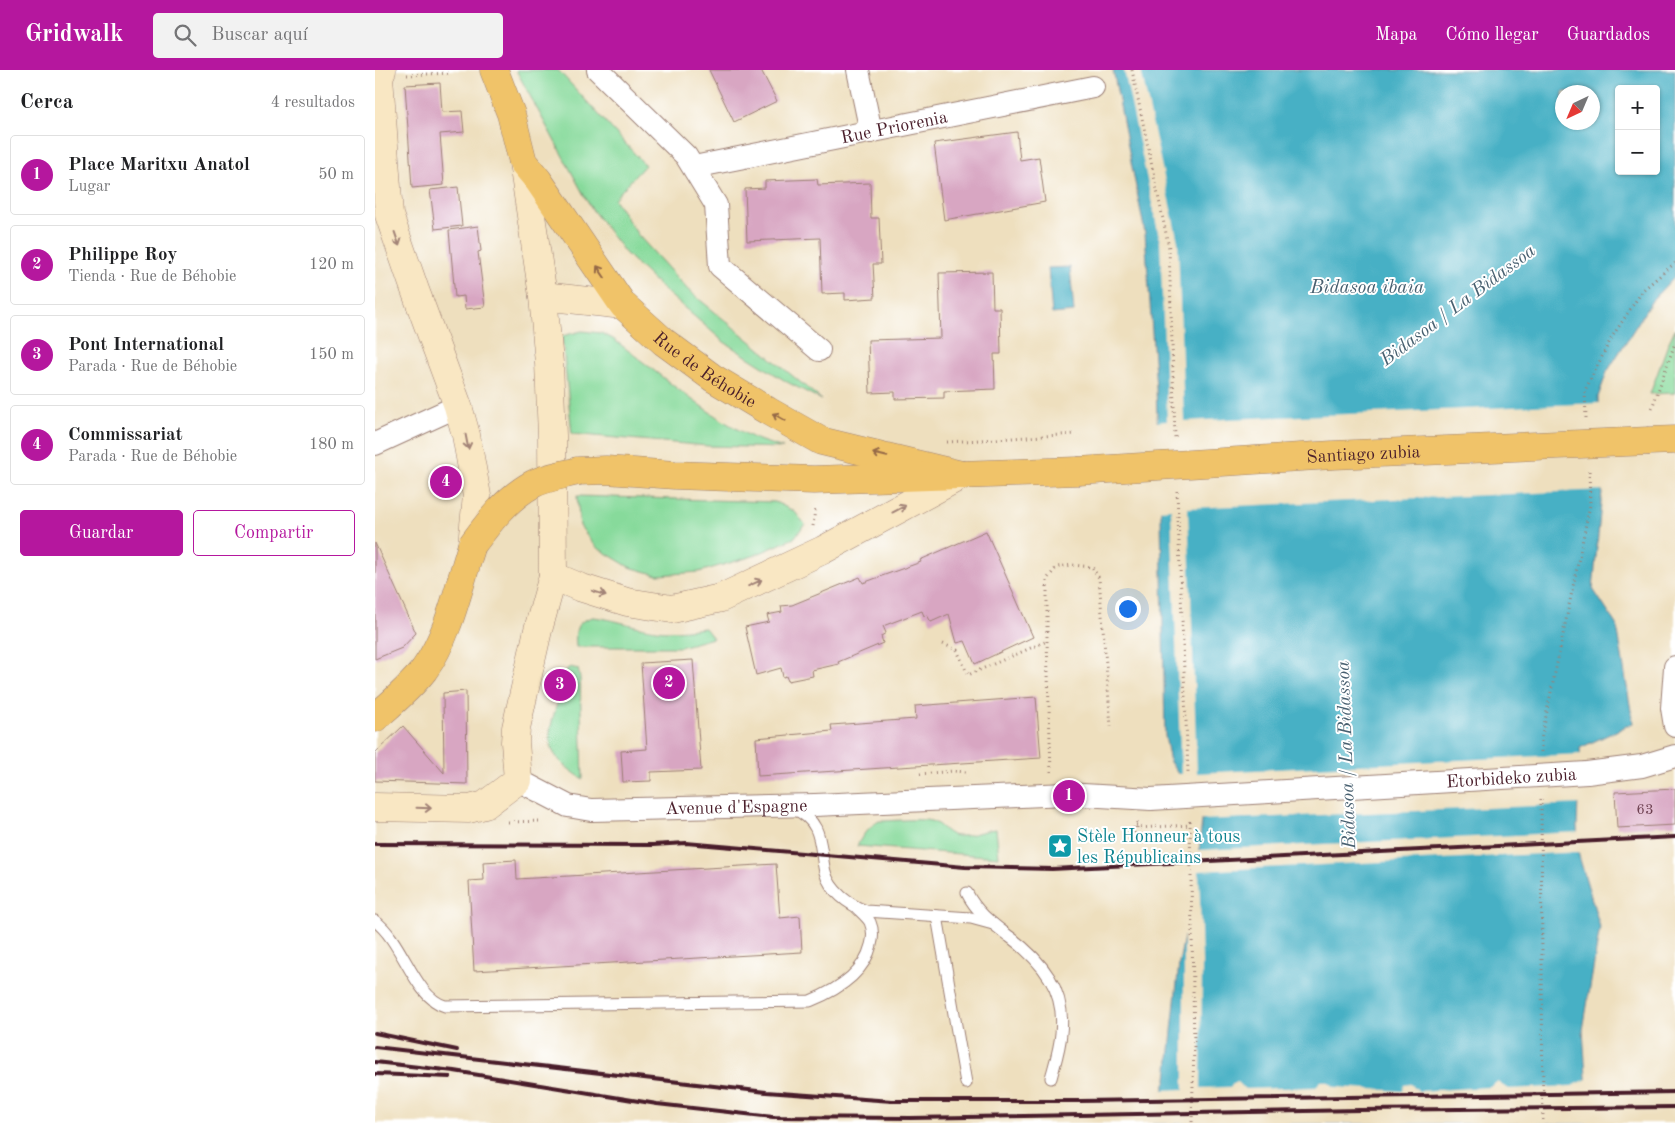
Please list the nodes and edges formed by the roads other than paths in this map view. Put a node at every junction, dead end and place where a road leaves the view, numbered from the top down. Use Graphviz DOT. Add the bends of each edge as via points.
graph roads {
  1 [pos="494,70"];
  2 [pos="598,70"];
  3 [pos="858,70"];
  4 [pos="463,71"];
  5 [pos="393,73"];
  6 [pos="1093,87"];
  7 [pos="511,114"];
  8 [pos="871,132"];
  9 [pos="523,162"];
  10 [pos="694,168"];
  11 [pos="543,296"];
  12 [pos="623,305"];
  13 [pos="819,350"];
  14 [pos="458,406"];
  15 [pos="1662,440"];
  16 [pos="375,444"];
  17 [pos="1078,471"];
  18 [pos="961,475"];
  19 [pos="472,545"];
  20 [pos="553,576"];
  21 [pos="1675,667"];
  22 [pos="375,718"];
  23 [pos="1675,726"];
  24 [pos="1675,756"];
  25 [pos="518,780"];
  26 [pos="1151,799"];
  27 [pos="783,806"];
  28 [pos="375,807"];
  29 [pos="967,893"];
  30 [pos="857,908"];
  31 [pos="937,916"];
  32 [pos="375,920"];
  33 [pos="993,924"];
  34 [pos="1051,1078"];
  35 [pos="966,1083"];
  1 -- 7 [label="main road, Rue de Béhobie"];
  2 -- 10 [label="street" via="686,156"];
  3 -- 8 [label="street"];
  4 -- 7 [label="main road, Rue de Béhobie"];
  5 -- 14 [label="main road, Rue de Béhobie, one-way" via="379,78 389,215"];
  6 -- 8 [label="street, Rue Priorenia"];
  7 -- 9 [label="main road, Rue de Béhobie"];
  8 -- 10 [label="street, Rue Priorenia"];
  9 -- 11 [label="main road, Rue de Béhobie"];
  12 -- 9 [label="main road, Rue de Béhobie, one-way"];
  10 -- 13 [label="street" via="716,205 720,266"];
  11 -- 12 [label="main road"];
  11 -- 20 [label="main road, Rue de Béhobie" via="551,418"];
  18 -- 12 [label="main road, Rue de Béhobie, one-way" via="821,441 713,378 664,342"];
  14 -- 16 [label="street"];
  14 -- 19 [label="main road, Rue de Béhobie, one-way" via="477,496"];
  15 -- 17 [label="main road, Santiago zubia, bridge"];
  17 -- 18 [label="main road, Rue de Béhobie"];
  18 -- 19 [label="main road, Rue de Béhobie, bridge" via="814,480 578,471 534,484 513,497"];
  20 -- 18 [label="main road, Rue de Béhobie, one-way" via="627,602 672,609 721,598 823,550"];
  19 -- 22 [label="main road, Rue de Béhobie" via="443,634 425,668"];
  20 -- 25 [label="main road, Rue de Béhobie" via="516,728"];
  21 -- 23 [label="street" via="1672,708"];
  24 -- 26 [label="street, Etorbideko zubia, bridge" via="1642,766 1587,773"];
  25 -- 27 [label="street, Avenue d'Espagne" via="581,810"];
  28 -- 25 [label="main road, one-way" via="469,809 485,805"];
  26 -- 27 [label="street, Avenue d'Espagne" via="1066,794"];
  27 -- 30 [label="lane" via="803,814 817,828 829,883"];
  29 -- 33 [label="lane" via="979,912"];
  30 -- 31 [label="lane"];
  30 -- 32 [label="lane" via="871,923 872,940 866,958 844,983 810,1001 445,1006 425,992 387,931"];
  31 -- 33 [label="lane" via="971,918"];
  31 -- 35 [label="lane"];
  33 -- 34 [label="lane" via="1035,958 1056,993 1061,1010 1061,1034"];
}
